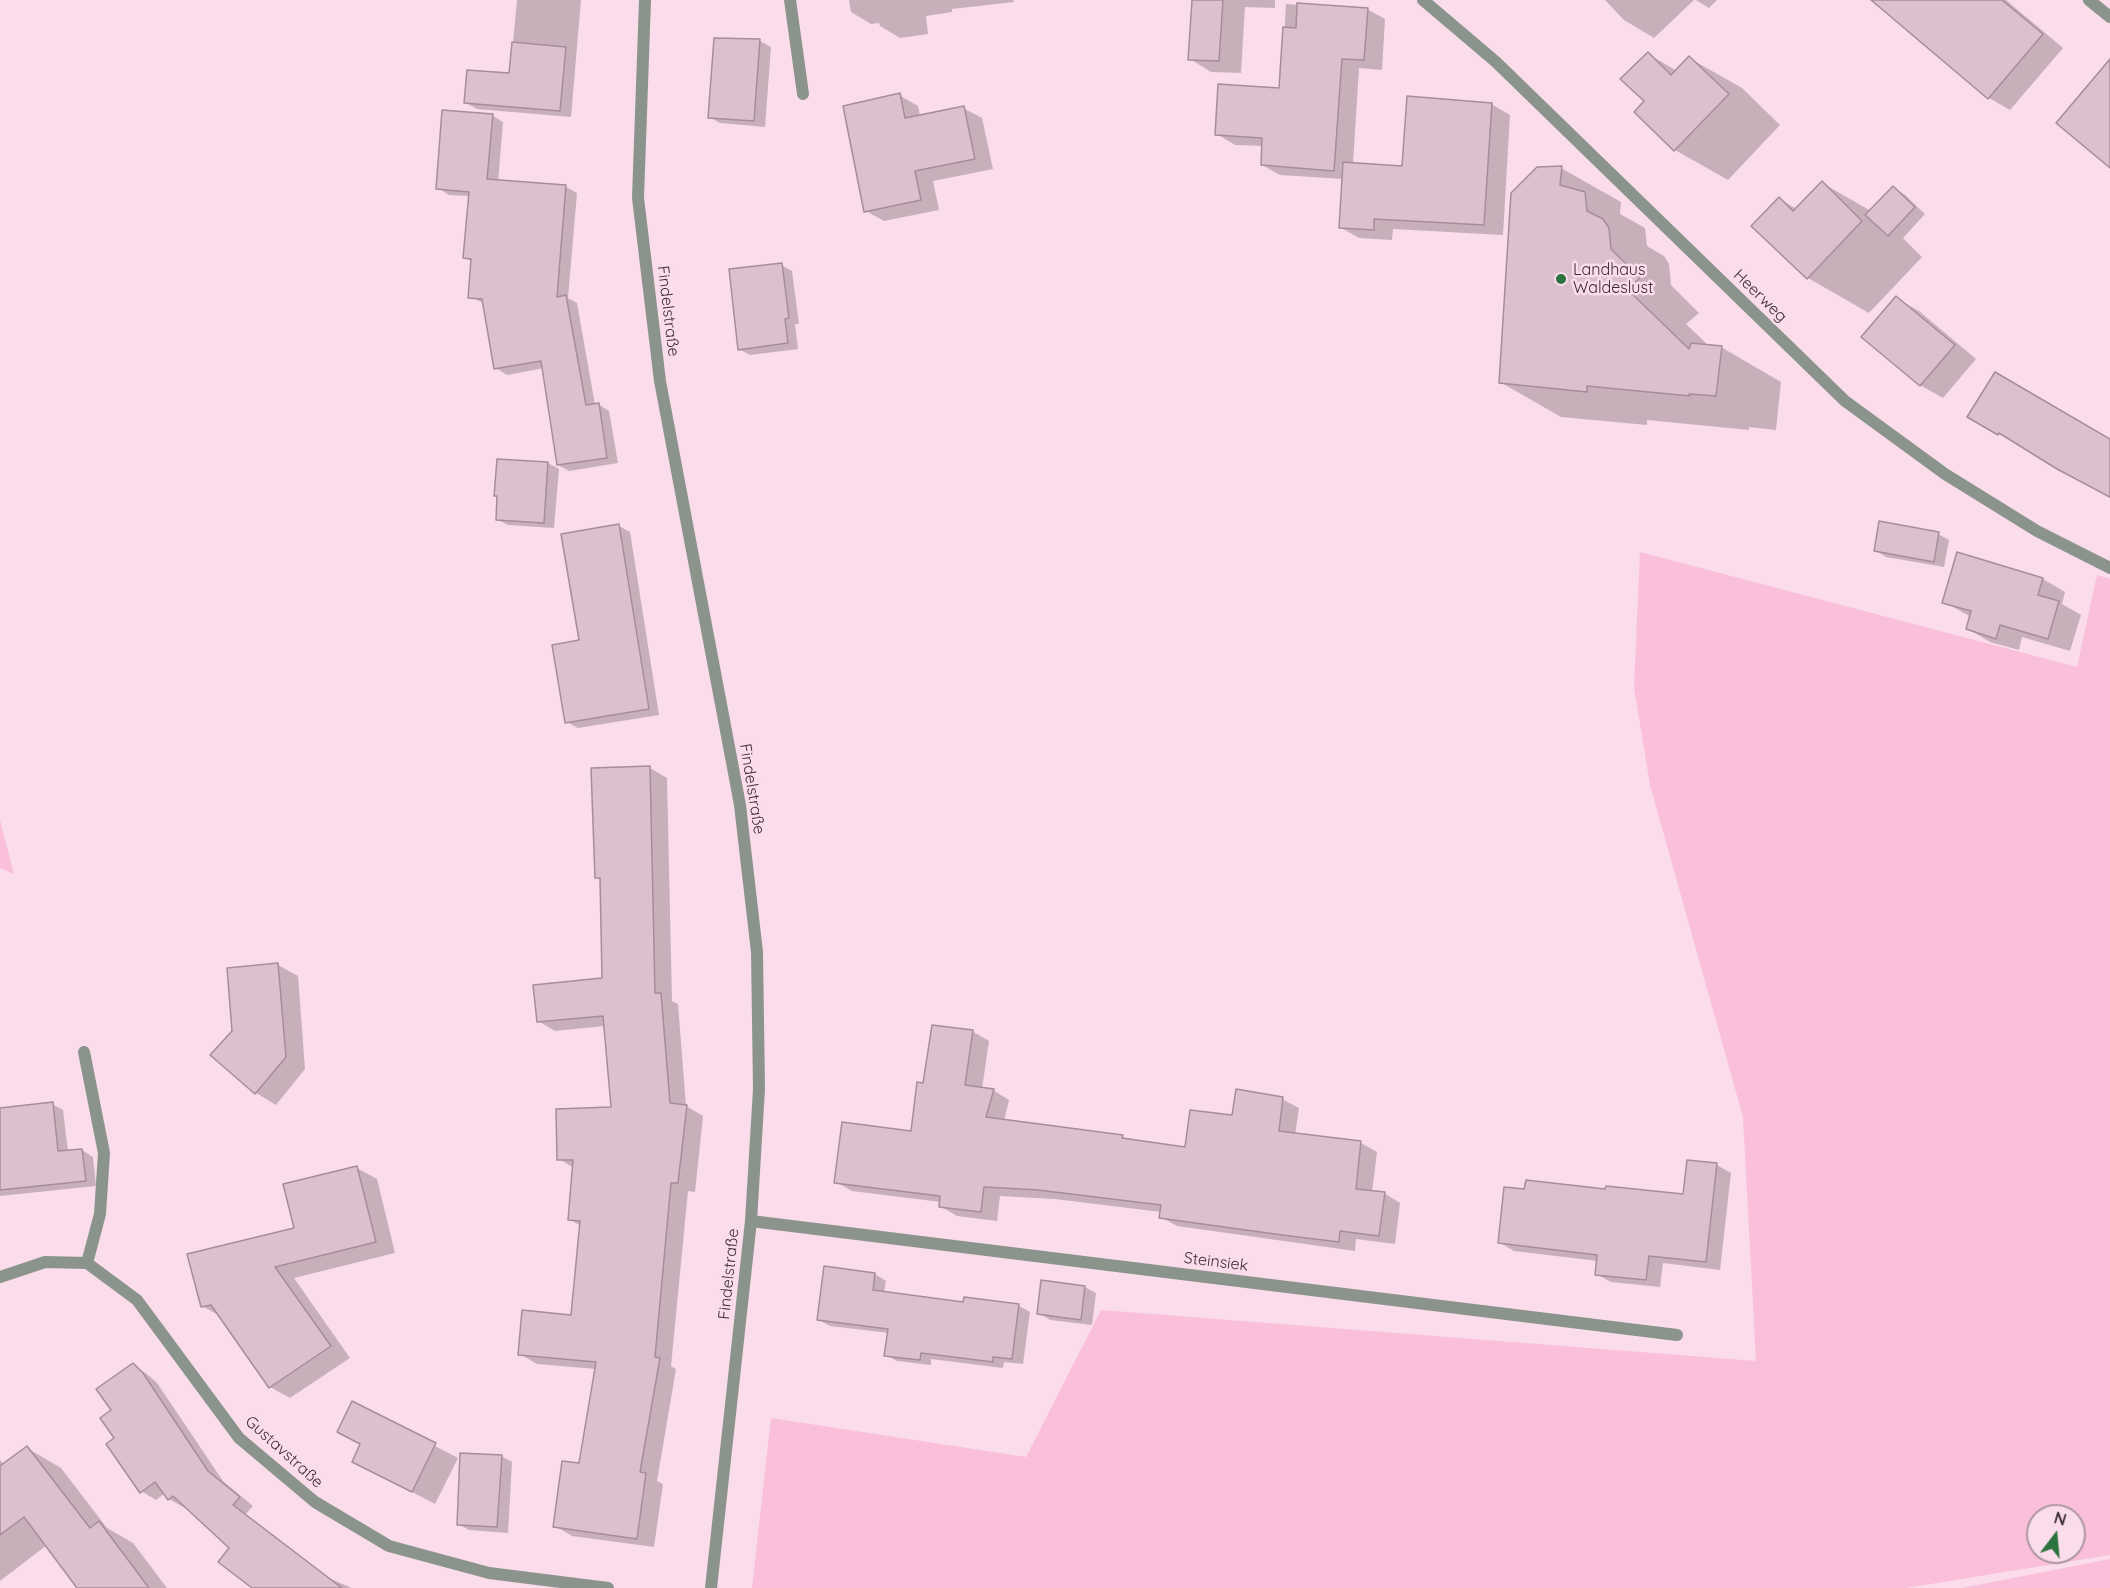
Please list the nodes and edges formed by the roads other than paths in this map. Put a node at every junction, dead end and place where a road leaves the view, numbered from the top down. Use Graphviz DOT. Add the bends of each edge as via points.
graph roads {
  1 [pos="645,0"];
  2 [pos="790,0"];
  3 [pos="1424,0"];
  4 [pos="2089,0"];
  5 [pos="2110,17"];
  6 [pos="803,94"];
  7 [pos="2110,568"];
  8 [pos="84,1052"];
  9 [pos="751,1221"];
  10 [pos="87,1263"];
  11 [pos="0,1277"];
  12 [pos="1677,1335"];
  13 [pos="608,1588"];
  14 [pos="711,1588"];
  1 -- 9 [label="street, Findelstraße" via="638,198 660,381 740,805 757,952 759,1089"];
  2 -- 6 [label="street"];
  3 -- 7 [label="street, Heerweg" via="1496,62 1845,401 1945,474 2037,531"];
  4 -- 5 [label="street"];
  8 -- 10 [label="street" via="105,1153 100,1214"];
  9 -- 12 [label="street, Steinsiek"];
  9 -- 14 [label="street, Findelstraße"];
  10 -- 11 [label="street" via="45,1262"];
  10 -- 13 [label="street, Gustavstraße" via="137,1300 239,1438 315,1502 389,1546 489,1573"];
}
